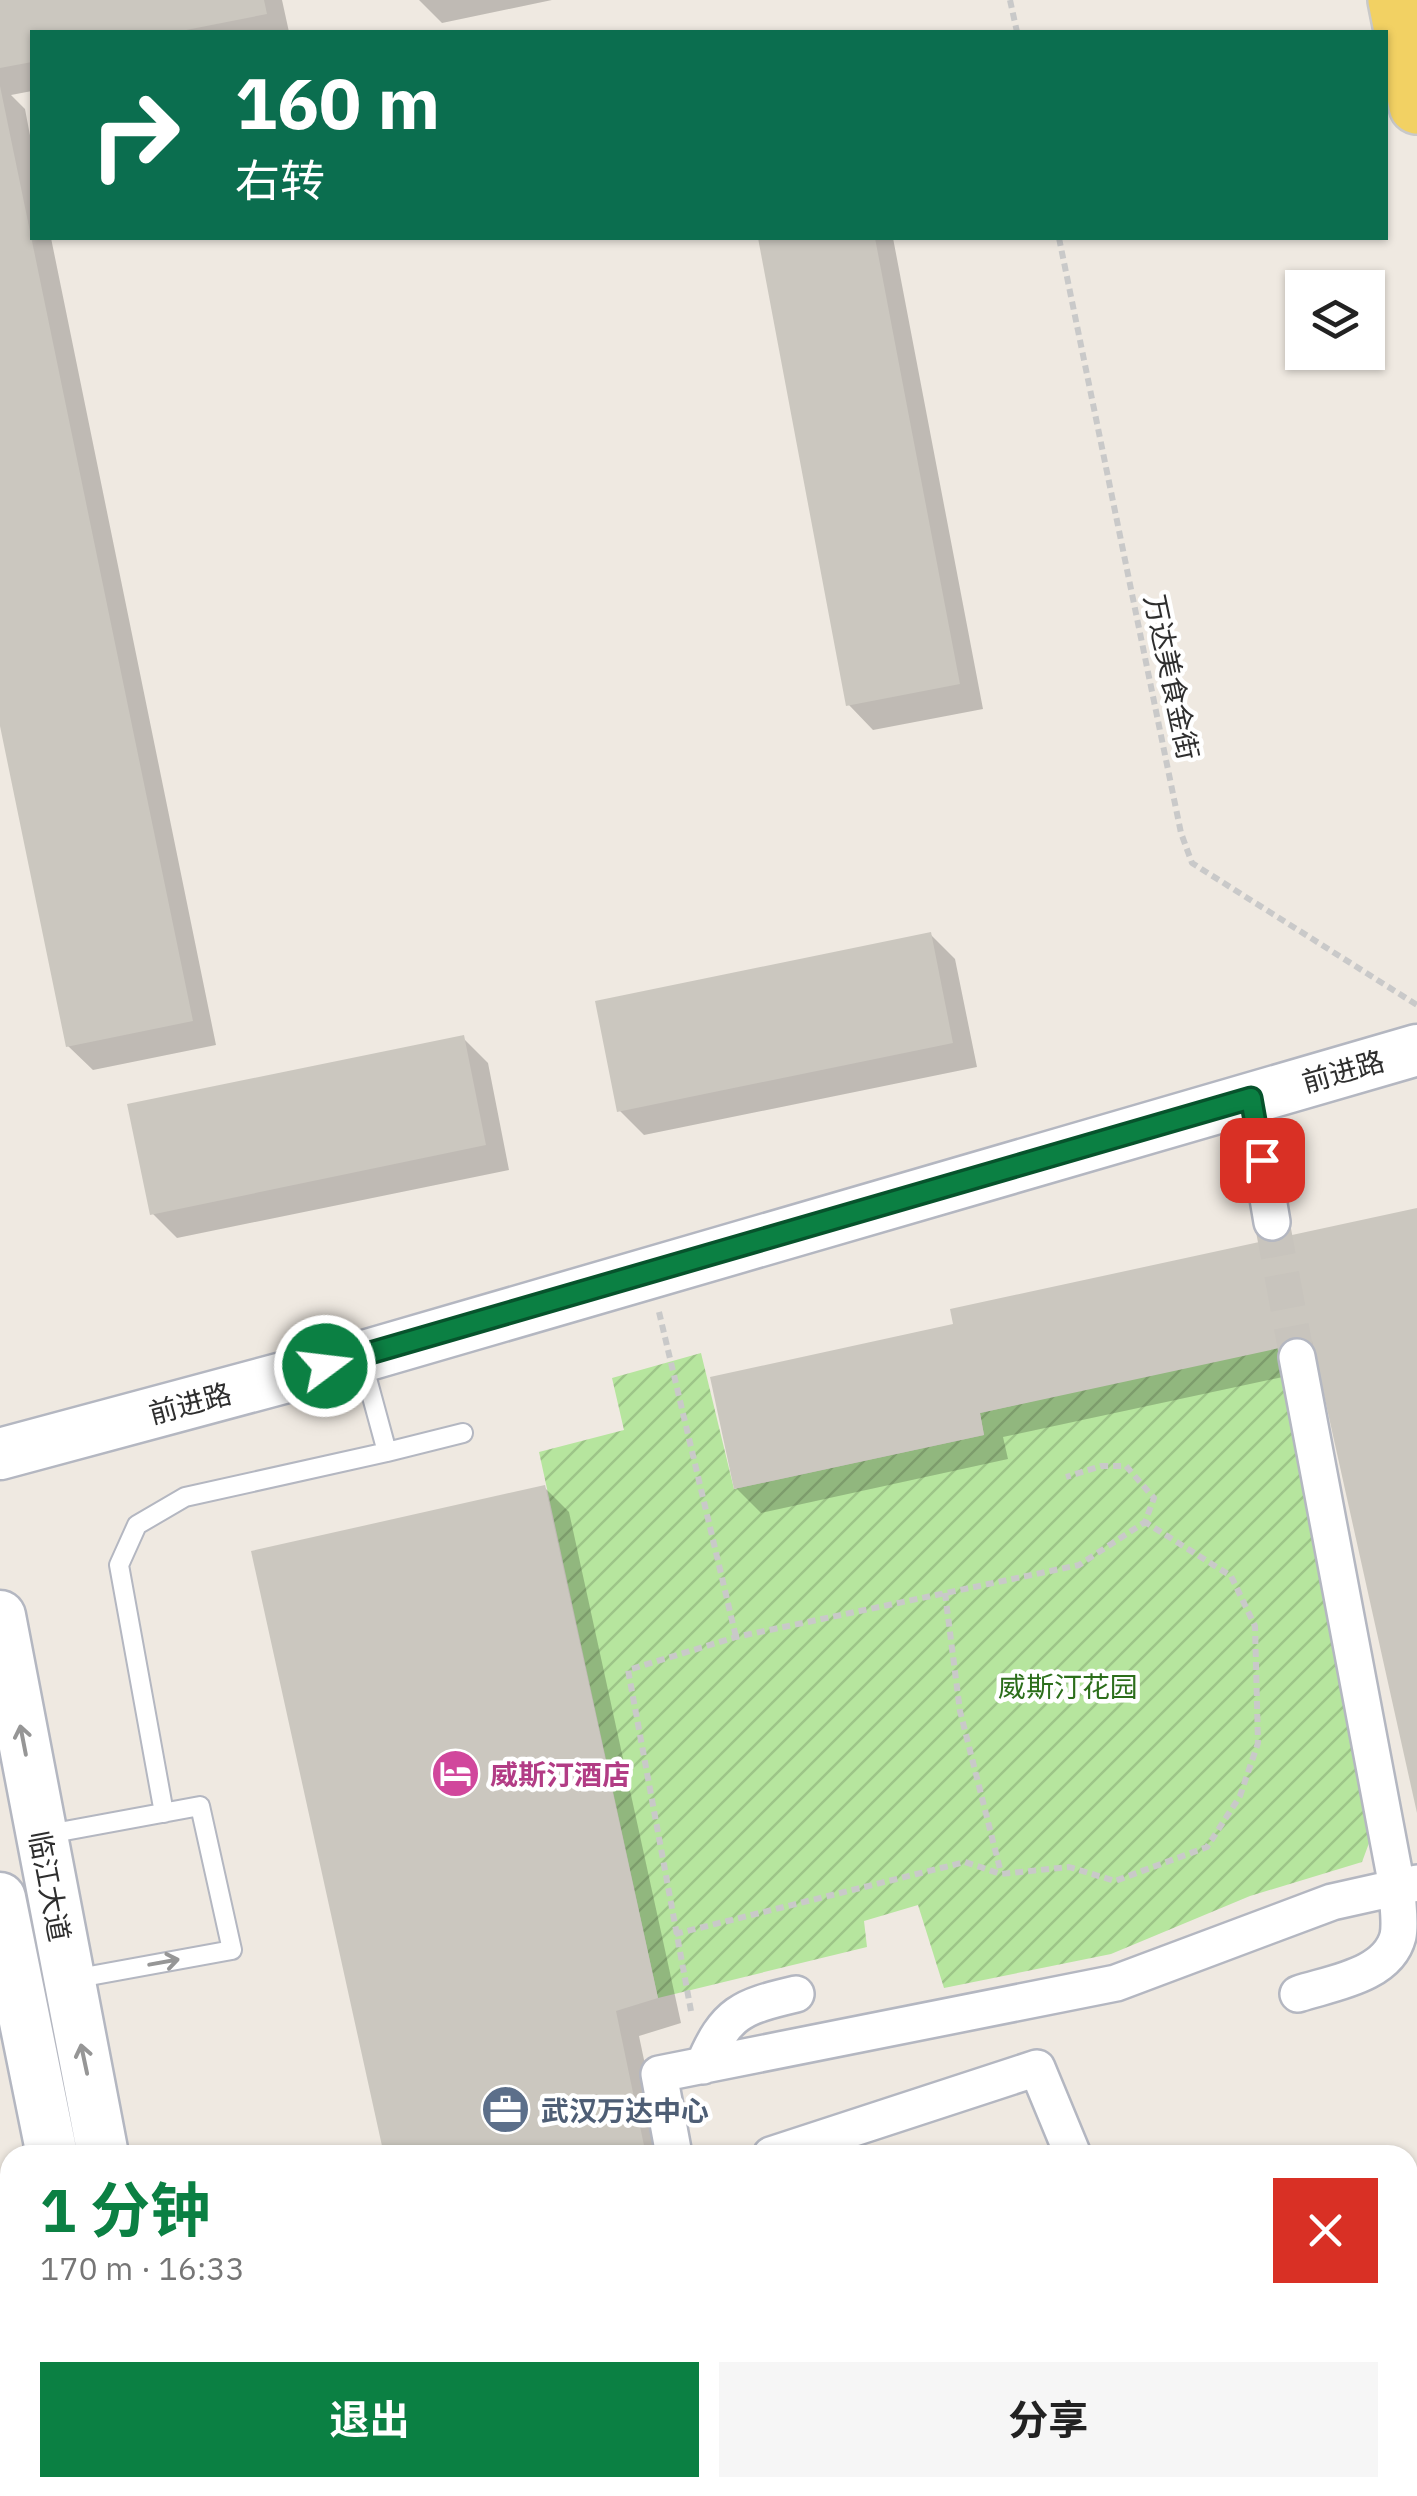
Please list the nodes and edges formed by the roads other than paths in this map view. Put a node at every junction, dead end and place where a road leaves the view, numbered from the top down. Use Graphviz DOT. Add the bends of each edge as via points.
graph roads {
  1 [pos="1396,0"];
  2 [pos="1417,106"];
  3 [pos="1417,1050"];
  4 [pos="1251,1098"];
  5 [pos="1272,1222"];
  6 [pos="1297,1356"];
  7 [pos="361,1357"];
  8 [pos="463,1433"];
  9 [pos="387,1452"];
  10 [pos="0,1454"];
  11 [pos="0,1616"];
  12 [pos="164,1813"];
  13 [pos="40,1835"];
  14 [pos="1407,1885"];
  15 [pos="0,1898"];
  16 [pos="68,1980"];
  17 [pos="796,1994"];
  18 [pos="1298,1994"];
  19 [pos="703,2066"];
  20 [pos="50,2145"];
  21 [pos="102,2145"];
  22 [pos="672,2145"];
  23 [pos="801,2145"];
  24 [pos="1069,2145"];
  1 -- 2 [label="main road"];
  3 -- 4 [label="street, 前进路"];
  4 -- 5 [label="street"];
  4 -- 7 [label="street, 前进路"];
  6 -- 14 [label="street"];
  7 -- 9 [label="lane"];
  7 -- 10 [label="street, 前进路"];
  8 -- 9 [label="lane"];
  9 -- 12 [label="lane" via="185,1497 137,1525 118,1565"];
  13 -- 11 [label="street, 临江大道, one-way"];
  12 -- 13 [label="lane"];
  16 -- 12 [label="lane, one-way" via="232,1950 200,1806"];
  13 -- 16 [label="street, 临江大道"];
  14 -- 18 [label="street" via="1398,1936 1385,1959 1364,1973"];
  14 -- 19 [label="street" via="1332,1902 1116,1983"];
  15 -- 20 [label="street, 临江大道"];
  21 -- 16 [label="street, 临江大道, one-way"];
  17 -- 19 [label="street" via="747,2006 716,2036"];
  19 -- 22 [label="street" via="659,2074"];
  23 -- 24 [label="street" via="1037,2068"];
}
